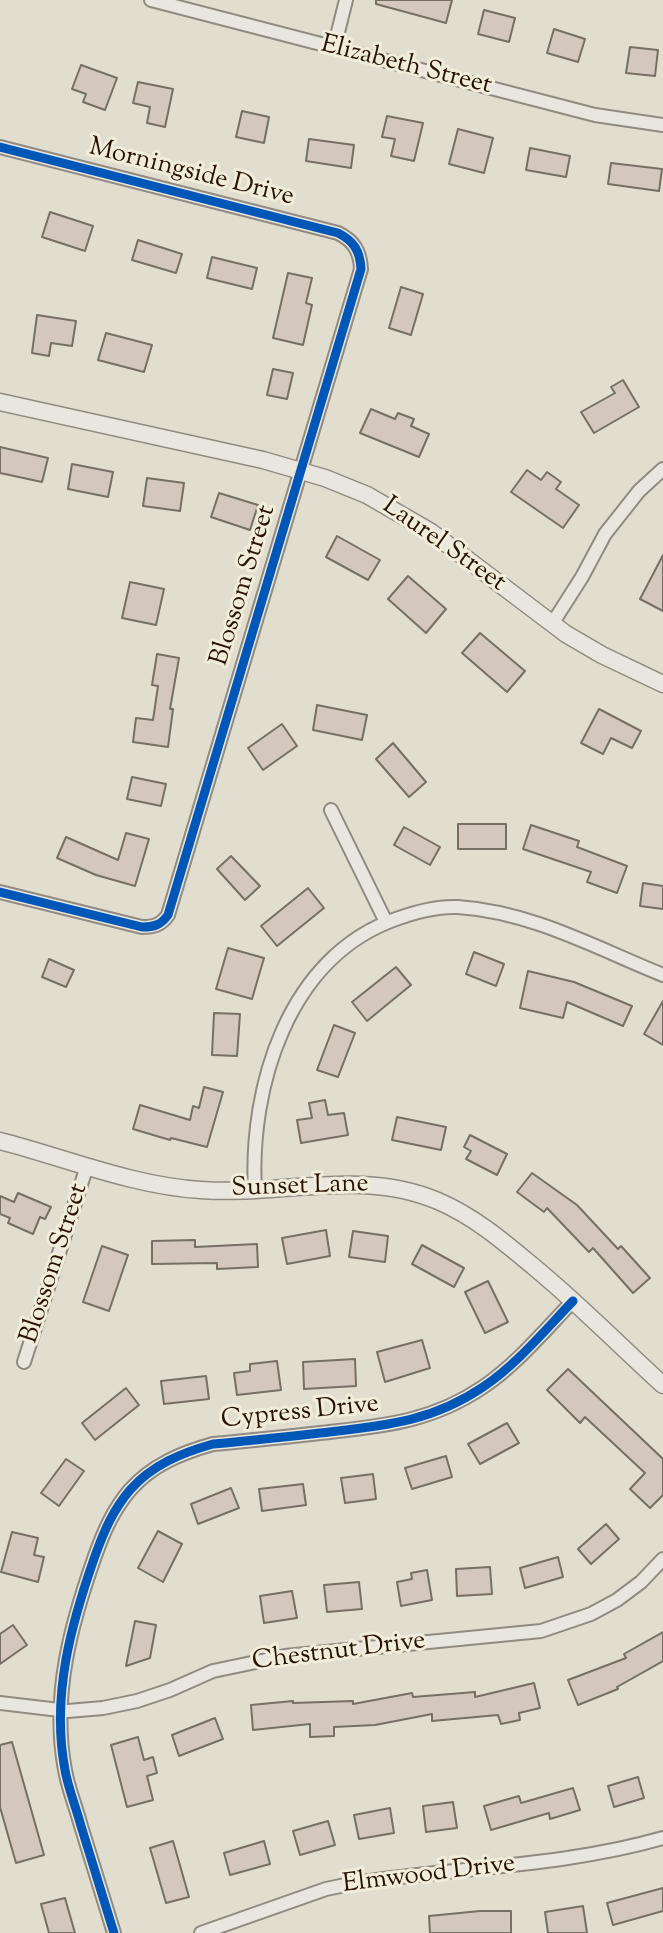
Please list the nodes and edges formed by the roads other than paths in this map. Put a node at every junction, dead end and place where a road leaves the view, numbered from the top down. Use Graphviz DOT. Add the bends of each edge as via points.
graph roads {
  1 [pos="151,0"];
  2 [pos="346,0"];
  3 [pos="334,48"];
  4 [pos="663,125"];
  5 [pos="0,147"];
  6 [pos="360,258"];
  7 [pos="0,402"];
  8 [pos="663,469"];
  9 [pos="302,470"];
  10 [pos="552,624"];
  11 [pos="663,684"];
  12 [pos="331,810"];
  13 [pos="0,892"];
  14 [pos="386,922"];
  15 [pos="663,975"];
  16 [pos="0,1141"];
  17 [pos="87,1166"];
  18 [pos="255,1191"];
  19 [pos="573,1301"];
  20 [pos="24,1362"];
  21 [pos="663,1385"];
  22 [pos="663,1559"];
  23 [pos="0,1703"];
  24 [pos="61,1710"];
  25 [pos="663,1838"];
  26 [pos="114,1933"];
  27 [pos="201,1933"];
  1 -- 3 [label="street, Elizabeth Street"];
  2 -- 3 [label="street"];
  3 -- 4 [label="street, Elizabeth Street" via="595,115"];
  5 -- 6 [label="street, Morningside Drive" via="338,233 349,238"];
  6 -- 9 [label="street, Blossom Street" via="361,269"];
  7 -- 9 [label="street, Laurel Street"];
  8 -- 10 [label="street" via="605,534"];
  9 -- 10 [label="street, Laurel Street" via="397,510"];
  9 -- 13 [label="street, Blossom Street" via="168,915 160,924 142,927"];
  10 -- 11 [label="street, Laurel Street"];
  12 -- 14 [label="street"];
  14 -- 15 [label="street" via="437,909 483,910 565,933"];
  14 -- 18 [label="street" via="333,957 298,1000 281,1032 254,1134"];
  16 -- 17 [label="street, Sunset Lane"];
  17 -- 18 [label="street, Sunset Lane" via="176,1188"];
  17 -- 20 [label="street, Blossom Street"];
  18 -- 19 [label="street, Sunset Lane" via="354,1184 405,1190 436,1200 490,1230"];
  19 -- 21 [label="street, Sunset Lane"];
  19 -- 24 [label="street, Cypress Drive" via="509,1367 465,1397 427,1415 397,1424 213,1444 185,1452 145,1476 116,1508 81,1593 68,1644"];
  22 -- 24 [label="street, Chestnut Drive" via="617,1600 541,1631 285,1656 213,1671 137,1701"];
  23 -- 24 [label="street, Chestnut Drive"];
  24 -- 26 [label="street, Cypress Drive" via="65,1771"];
  25 -- 27 [label="street, Elmwood Drive" via="547,1862 355,1883"];
}
